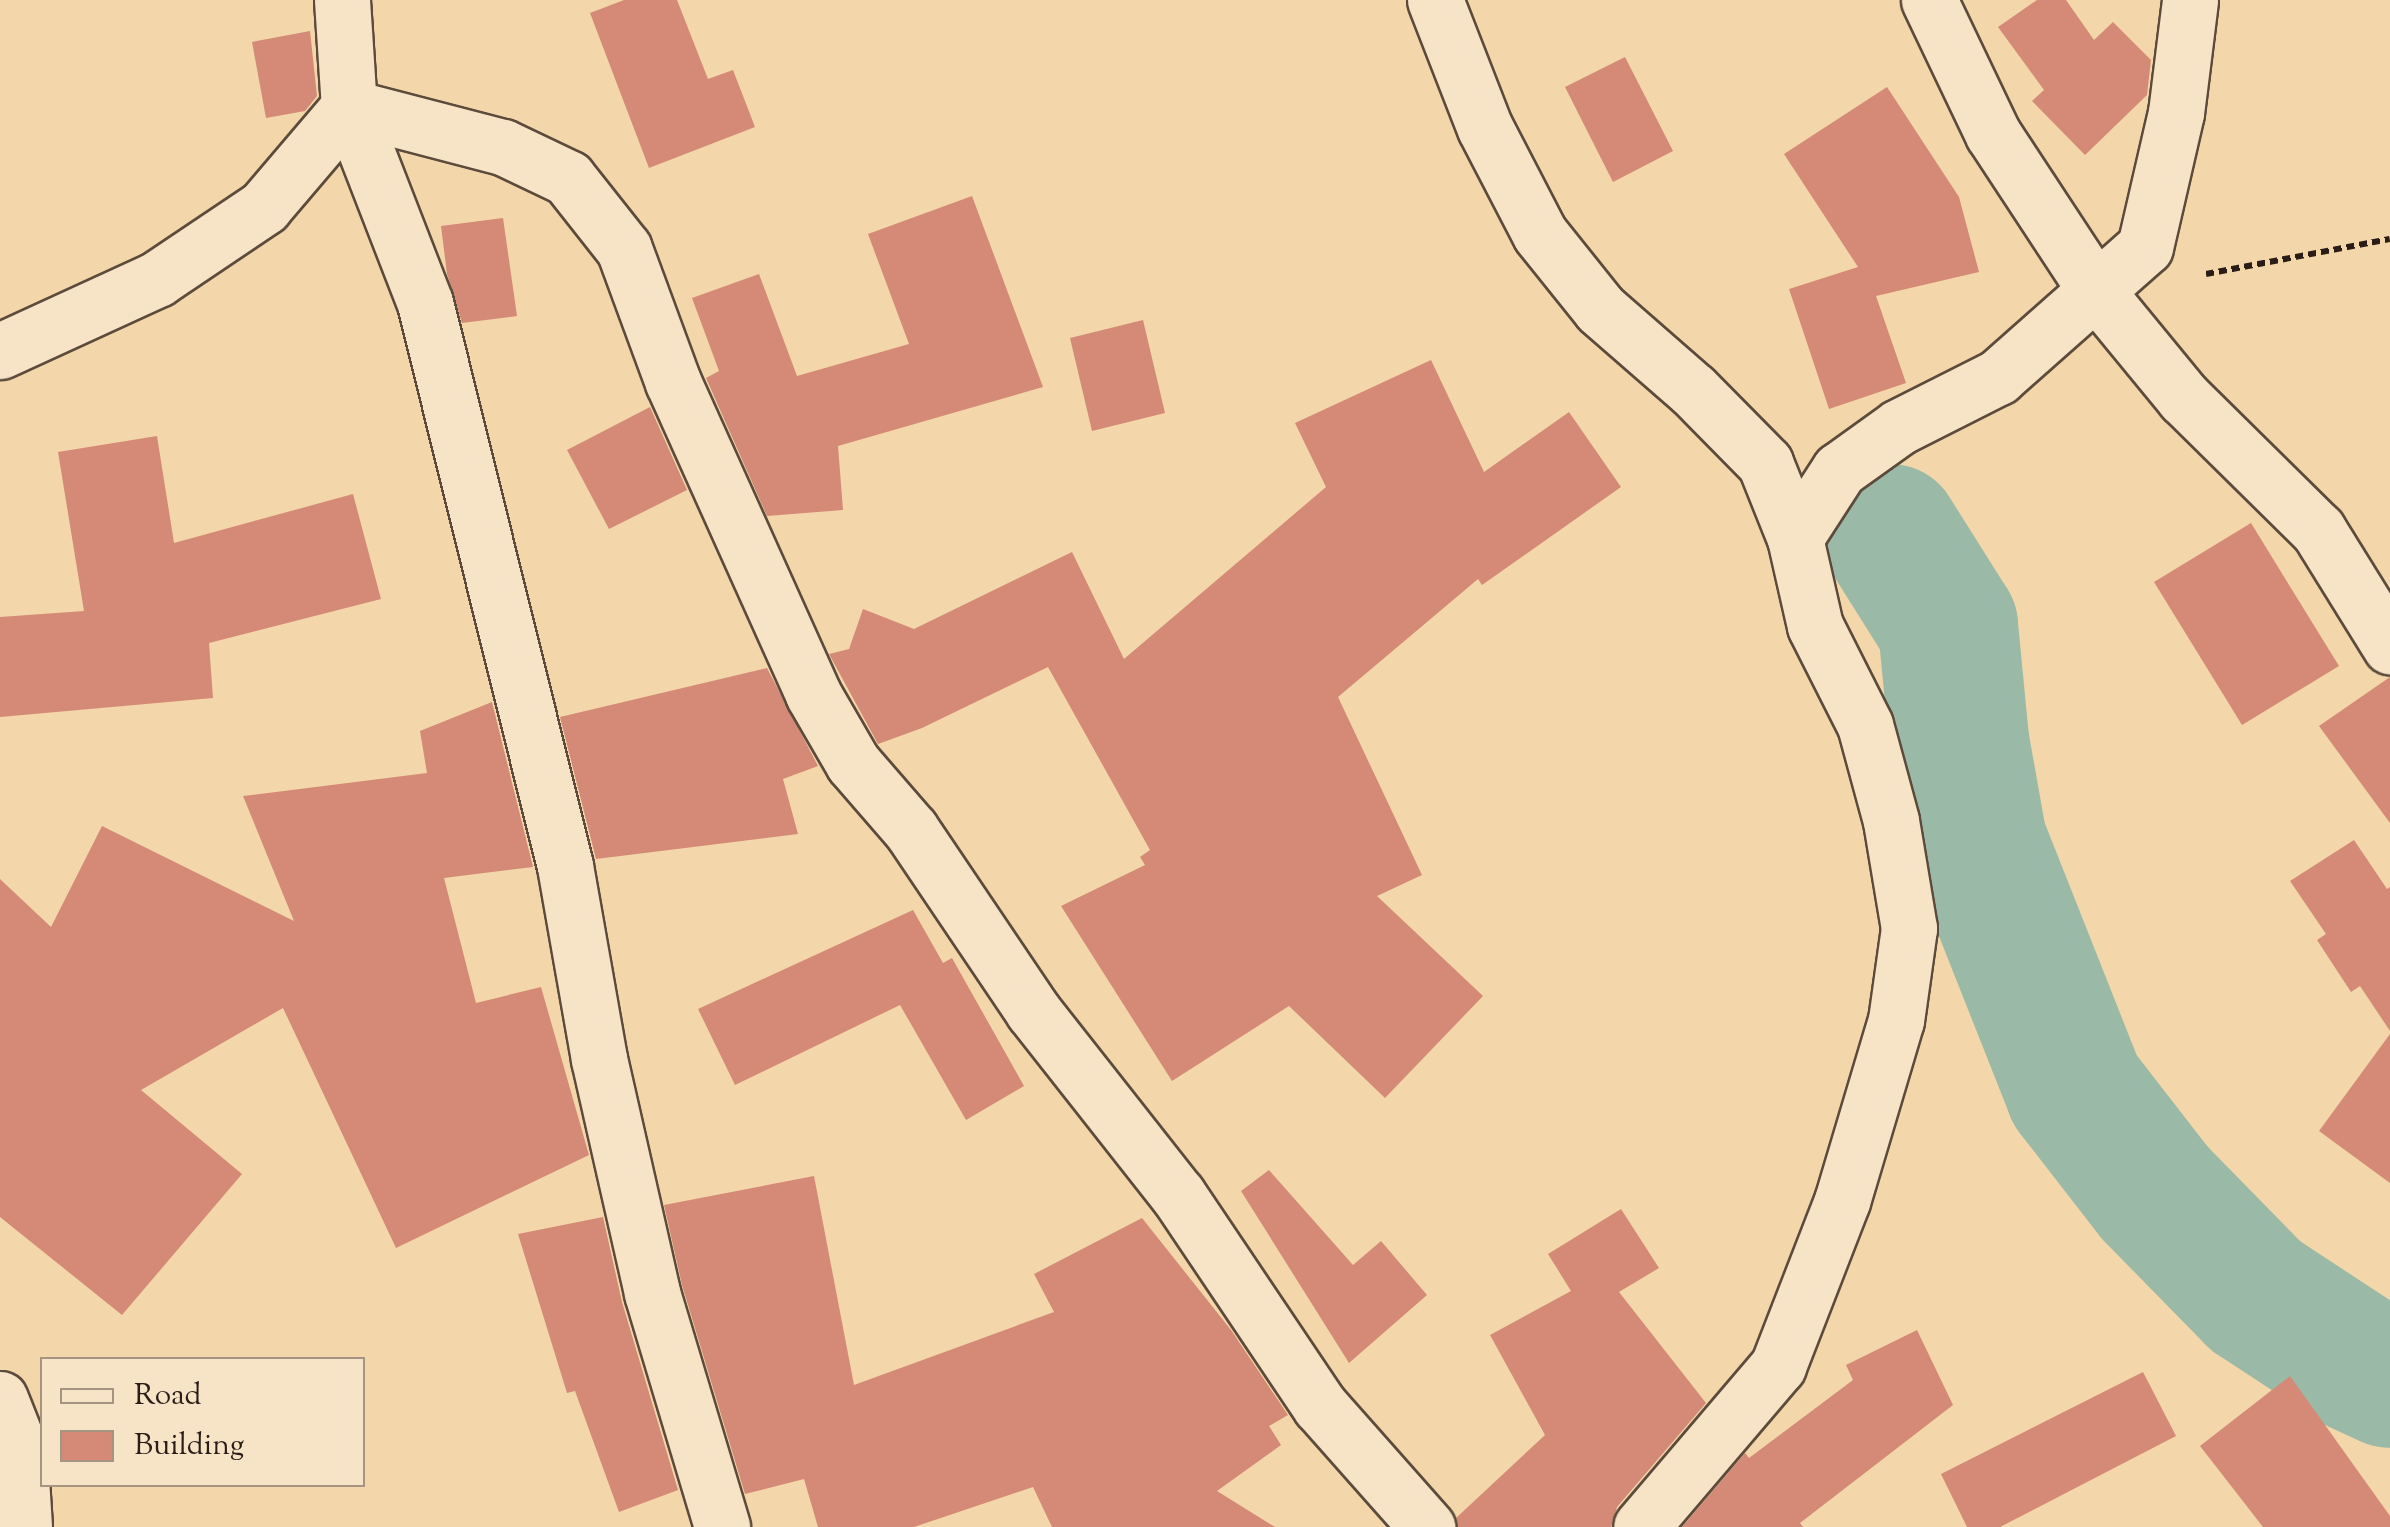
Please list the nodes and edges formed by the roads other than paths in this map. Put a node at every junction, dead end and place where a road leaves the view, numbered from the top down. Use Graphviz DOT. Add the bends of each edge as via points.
graph roads {
  1 [pos="342,0"];
  2 [pos="1435,0"];
  3 [pos="1929,0"];
  4 [pos="2190,0"];
  5 [pos="349,108"];
  6 [pos="2096,290"];
  7 [pos="0,351"];
  8 [pos="1795,538"];
  9 [pos="2390,646"];
  10 [pos="0,1399"];
  11 [pos="24,1527"];
  12 [pos="722,1527"];
  13 [pos="1428,1527"];
  14 [pos="1642,1527"];
  1 -- 5 [label="street"];
  2 -- 8 [label="street" via="1486,128 1540,234 1600,308 1765,463"];
  3 -- 6 [label="street" via="1993,134"];
  4 -- 6 [label="street" via="2176,112 2146,247"];
  5 -- 7 [label="street" via="264,207 156,279"];
  5 -- 12 [label="street" via="430,323 565,866 599,1059 652,1292"];
  5 -- 13 [label="street" via="503,147 568,178 624,249 673,382 813,694 853,762 911,830 1033,1012 1178,1194 1320,1406"];
  6 -- 8 [label="street" via="1998,377 1898,427 1839,470"];
  6 -- 9 [label="street" via="2184,398 2318,530"];
  8 -- 14 [label="street" via="1816,626 1864,725 1891,820 1908,928 1896,1020 1842,1201 1778,1366"];
  10 -- 11 [label="street" via="19,1447"];
}
